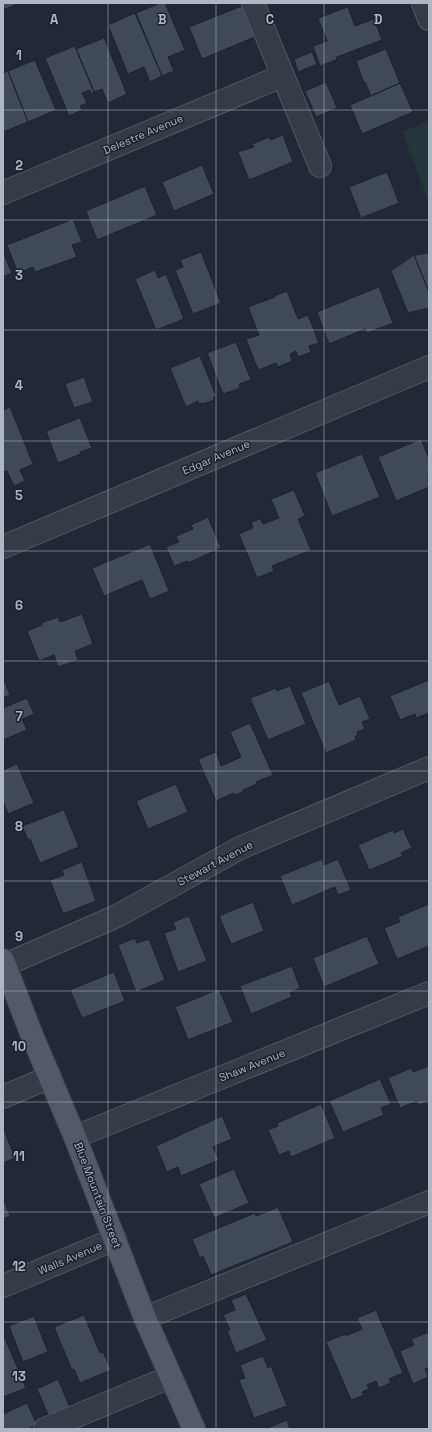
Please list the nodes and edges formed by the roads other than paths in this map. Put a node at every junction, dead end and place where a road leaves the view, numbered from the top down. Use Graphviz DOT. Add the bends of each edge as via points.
graph roads {
  1 [pos="253,3"];
  2 [pos="423,3"];
  3 [pos="429,19"];
  4 [pos="282,76"];
  5 [pos="320,166"];
  6 [pos="3,193"];
  7 [pos="429,367"];
  8 [pos="3,546"];
  9 [pos="429,768"];
  10 [pos="4,963"];
  11 [pos="429,993"];
  12 [pos="50,1077"];
  13 [pos="3,1097"];
  14 [pos="75,1137"];
  15 [pos="429,1202"];
  16 [pos="115,1239"];
  17 [pos="3,1286"];
  18 [pos="145,1318"];
  19 [pos="170,1377"];
  20 [pos="45,1429"];
  21 [pos="194,1429"];
  1 -- 4 [label="street"];
  2 -- 3 [label="street"];
  4 -- 5 [label="street"];
  4 -- 6 [label="street, Delestre Avenue"];
  7 -- 8 [label="street, Edgar Avenue"];
  9 -- 10 [label="street, Stewart Avenue" via="240,848 117,916"];
  10 -- 12 [label="main road, Blue Mountain Street"];
  11 -- 14 [label="street, Shaw Avenue"];
  12 -- 13 [label="street"];
  12 -- 14 [label="main road, Blue Mountain Street"];
  14 -- 16 [label="main road, Blue Mountain Street"];
  15 -- 18 [label="street"];
  16 -- 17 [label="street, Walls Avenue"];
  16 -- 18 [label="main road, Blue Mountain Street"];
  18 -- 19 [label="main road, Blue Mountain Street"];
  19 -- 20 [label="street"];
  19 -- 21 [label="main road, Blue Mountain Street"];
}
